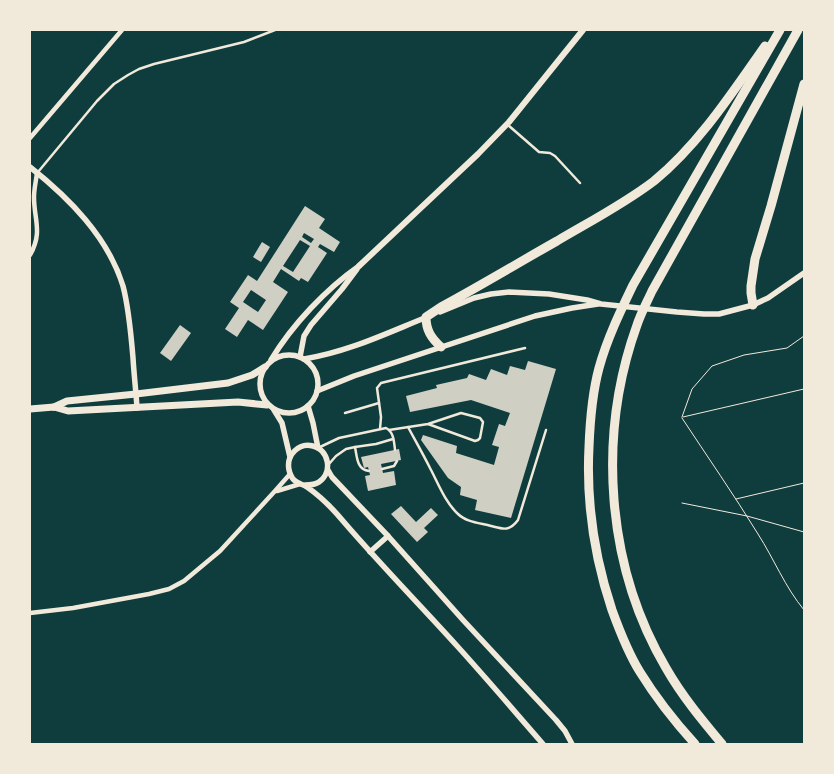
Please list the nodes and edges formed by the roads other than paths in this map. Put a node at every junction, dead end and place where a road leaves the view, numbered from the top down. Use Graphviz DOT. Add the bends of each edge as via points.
graph roads {
  1 [pos="122,30"];
  2 [pos="275,30"];
  3 [pos="583,30"];
  4 [pos="776,30"];
  5 [pos="780,30"];
  6 [pos="798,30"];
  7 [pos="804,84"];
  8 [pos="507,124"];
  9 [pos="30,138"];
  10 [pos="30,167"];
  11 [pos="38,173"];
  12 [pos="580,183"];
  13 [pos="30,189"];
  14 [pos="34,197"];
  15 [pos="30,255"];
  16 [pos="359,266"];
  17 [pos="804,273"];
  18 [pos="600,304"];
  19 [pos="753,304"];
  20 [pos="426,317"];
  21 [pos="441,347"];
  22 [pos="525,348"];
  23 [pos="302,358"];
  24 [pos="268,364"];
  25 [pos="317,391"];
  26 [pos="136,394"];
  27 [pos="379,404"];
  28 [pos="308,406"];
  29 [pos="54,407"];
  30 [pos="270,407"];
  31 [pos="137,408"];
  32 [pos="30,409"];
  33 [pos="345,413"];
  34 [pos="428,424"];
  35 [pos="408,427"];
  36 [pos="380,429"];
  37 [pos="389,430"];
  38 [pos="546,430"];
  39 [pos="393,439"];
  40 [pos="355,447"];
  41 [pos="318,448"];
  42 [pos="395,450"];
  43 [pos="290,457"];
  44 [pos="397,461"];
  45 [pos="328,467"];
  46 [pos="382,469"];
  47 [pos="369,471"];
  48 [pos="290,474"];
  49 [pos="302,485"];
  50 [pos="275,491"];
  51 [pos="388,536"];
  52 [pos="370,552"];
  53 [pos="30,613"];
  54 [pos="543,744"];
  55 [pos="572,744"];
  56 [pos="695,744"];
  57 [pos="722,744"];
  1 -- 9 [label="street"];
  2 -- 11 [label="lane" via="244,42 154,64 128,74 97,101"];
  3 -- 8 [label="main road"];
  4 -- 20 [label="highway" via="693,142 653,181 601,216"];
  5 -- 56 [label="highway" via="630,292 606,345 591,414 588,495 592,531 607,593 621,635 639,671"];
  6 -- 57 [label="highway" via="652,291 637,324 617,401 612,482 616,524 634,597 665,668 684,698"];
  7 -- 19 [label="highway" via="755,259 751,286"];
  8 -- 12 [label="lane" via="539,152 555,156"];
  8 -- 16 [label="main road"];
  10 -- 11 [label="street"];
  11 -- 14 [label="street"];
  11 -- 26 [label="street" via="93,229 116,269 128,310"];
  13 -- 14 [label="street"];
  14 -- 15 [label="street" via="37,232"];
  16 -- 23 [label="street" via="304,336"];
  16 -- 24 [label="street" via="300,321"];
  17 -- 19 [label="street" via="768,298"];
  18 -- 19 [label="street" via="704,314 719,314"];
  18 -- 20 [label="street" via="548,294 509,292 474,298"];
  18 -- 21 [label="street" via="535,316"];
  20 -- 21 [label="highway" via="429,334"];
  20 -- 23 [label="street" via="372,340 319,357"];
  21 -- 25 [label="street"];
  22 -- 27 [label="lane" via="381,383 377,388"];
  23 -- 24 [label="street" via="285,355"];
  23 -- 25 [label="street" via="316,373"];
  24 -- 26 [label="main road" via="228,383"];
  24 -- 30 [label="street" via="259,382 262,398"];
  25 -- 28 [label="street"];
  26 -- 29 [label="main road" via="67,401"];
  26 -- 31 [label="street"];
  27 -- 33 [label="lane"];
  27 -- 36 [label="lane"];
  28 -- 30 [label="street" via="292,413 282,413"];
  28 -- 41 [label="street"];
  29 -- 31 [label="main road" via="68,411"];
  29 -- 32 [label="main road"];
  30 -- 31 [label="main road" via="238,402"];
  30 -- 43 [label="street" via="282,423"];
  34 -- 34 [label="lane" via="461,413 480,418 483,422 480,438 475,441"];
  34 -- 35 [label="lane"];
  35 -- 37 [label="lane"];
  35 -- 38 [label="lane" via="458,515 502,529 509,528 518,520"];
  36 -- 37 [label="lane"];
  36 -- 41 [label="lane" via="339,438"];
  37 -- 39 [label="lane"];
  39 -- 40 [label="lane"];
  39 -- 42 [label="lane"];
  40 -- 45 [label="lane" via="346,449"];
  40 -- 47 [label="lane" via="360,466"];
  41 -- 43 [label="street" via="305,445"];
  41 -- 45 [label="street" via="327,458"];
  43 -- 48 [label="street"];
  44 -- 46 [label="lane" via="394,466"];
  45 -- 49 [label="street" via="325,477 319,482"];
  45 -- 51 [label="street"];
  48 -- 49 [label="street"];
  48 -- 50 [label="street"];
  49 -- 50 [label="street"];
  49 -- 52 [label="street" via="340,517"];
  50 -- 53 [label="street" via="220,551 184,581 169,589"];
  51 -- 52 [label="street"];
  51 -- 55 [label="street" via="556,720"];
  52 -- 54 [label="street"];
}
